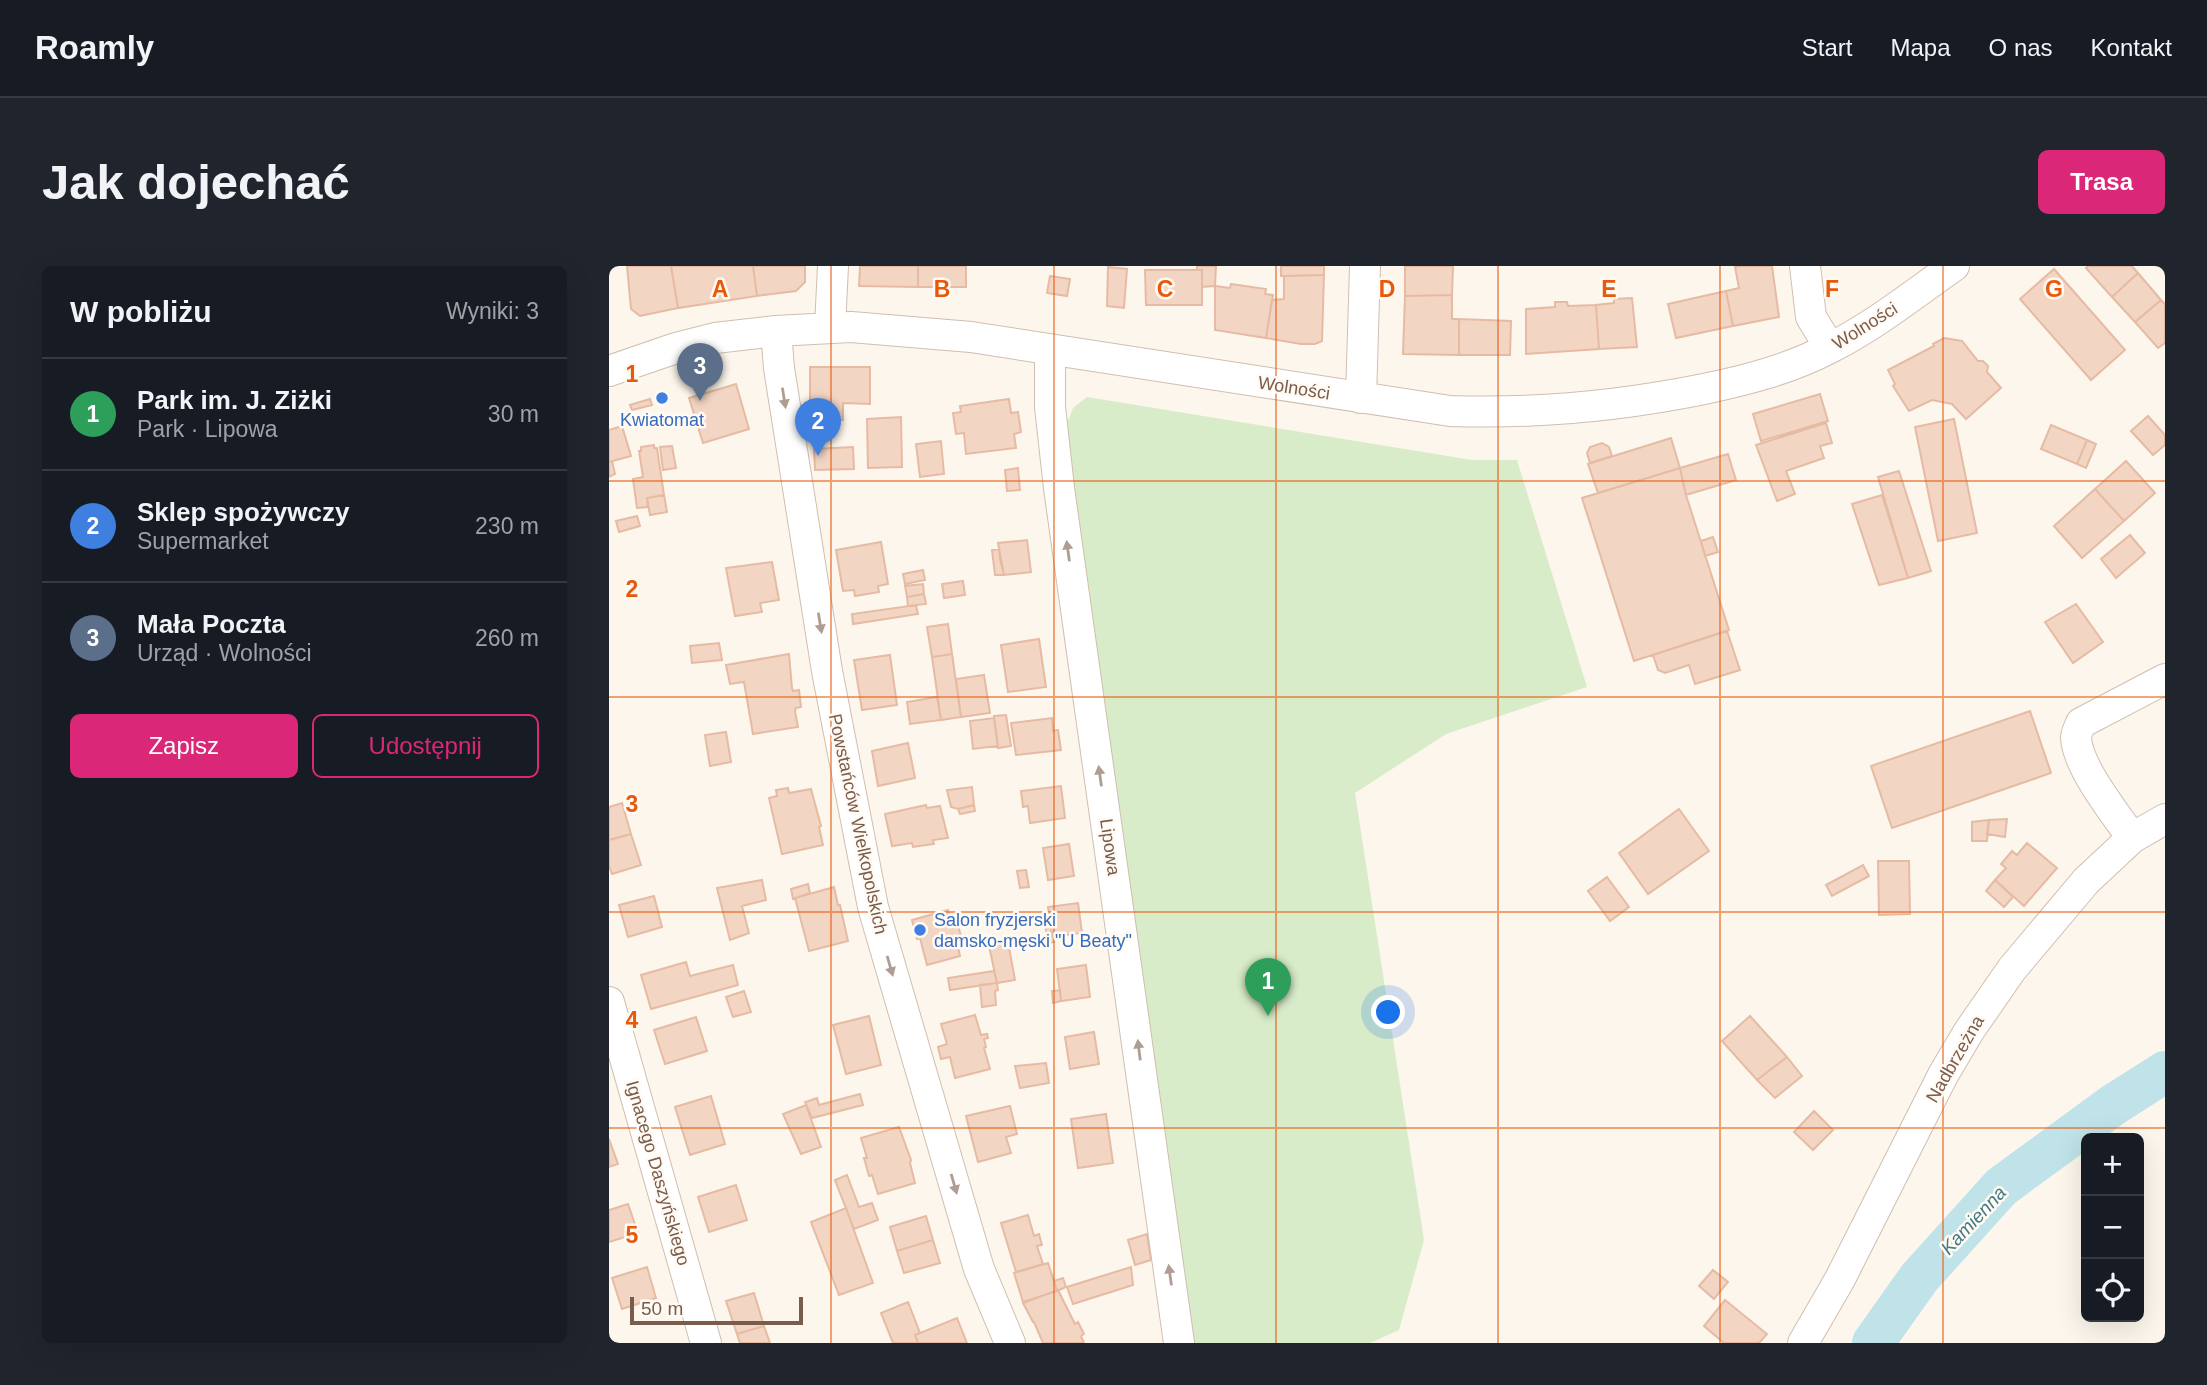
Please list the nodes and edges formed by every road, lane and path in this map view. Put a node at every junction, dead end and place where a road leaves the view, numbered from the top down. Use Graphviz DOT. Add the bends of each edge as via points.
graph roads {
  1 [pos="833,266"];
  2 [pos="1365,266"];
  3 [pos="1805,266"];
  4 [pos="1954,266"];
  5 [pos="830,327"];
  6 [pos="775,331"];
  7 [pos="1831,348"];
  8 [pos="1050,349"];
  9 [pos="609,372"];
  10 [pos="1361,398"];
  11 [pos="2165,679"];
  12 [pos="2165,819"];
  13 [pos="2132,838"];
  14 [pos="609,1002"];
  15 [pos="706,1343"];
  16 [pos="1010,1343"];
  17 [pos="1179,1343"];
  18 [pos="1803,1343"];
  1 -- 5 [label="street"];
  2 -- 10 [label="street"];
  3 -- 7 [label="street" via="1811,317"];
  4 -- 7 [label="street, Wolności"];
  5 -- 6 [label="street, Wolności"];
  5 -- 8 [label="street, Wolności" via="905,330"];
  6 -- 9 [label="street, Wolności" via="715,338"];
  6 -- 16 [label="street, Powstańców Wielkopolskich, one-way" via="827,671 873,907 979,1269"];
  7 -- 10 [label="street, Wolności" via="1771,373 1720,385 1566,410 1450,411"];
  8 -- 10 [label="street, Wolności"];
  17 -- 8 [label="street, Lipowa, one-way" via="1059,488 1050,407"];
  11 -- 13 [label="street" via="2081,723 2075,736 2098,790"];
  12 -- 13 [label="street, Nadbrzeżna"];
  13 -- 18 [label="street, Nadbrzeżna" via="2086,881 2012,969 1969,1031"];
  14 -- 15 [label="street, Ignacego Daszyńskiego"];
}
